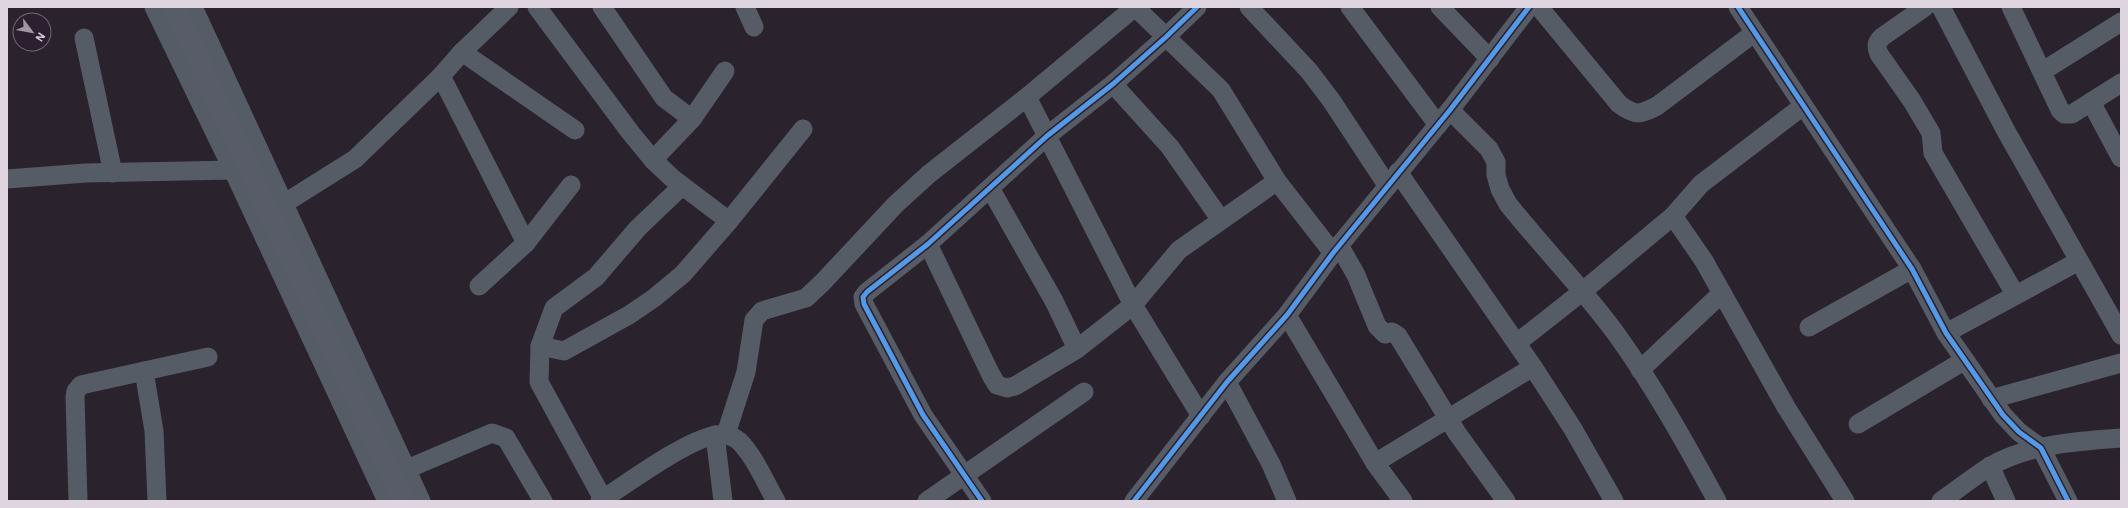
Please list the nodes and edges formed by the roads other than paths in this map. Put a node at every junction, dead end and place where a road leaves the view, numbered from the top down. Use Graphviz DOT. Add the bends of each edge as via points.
graph roads {
  1 [pos="154,7"];
  2 [pos="174,7"];
  3 [pos="193,7"];
  4 [pos="509,7"];
  5 [pos="537,7"];
  6 [pos="602,7"];
  7 [pos="745,7"];
  8 [pos="1135,7"];
  9 [pos="1197,7"];
  10 [pos="1249,7"];
  11 [pos="1350,7"];
  12 [pos="1440,7"];
  13 [pos="1529,7"];
  14 [pos="1540,7"];
  15 [pos="1738,7"];
  16 [pos="1941,7"];
  17 [pos="2011,7"];
  18 [pos="1914,10"];
  19 [pos="2121,22"];
  20 [pos="754,27"];
  21 [pos="1754,33"];
  22 [pos="1166,37"];
  23 [pos="84,38"];
  24 [pos="462,52"];
  25 [pos="1490,59"];
  26 [pos="725,71"];
  27 [pos="2043,71"];
  28 [pos="441,76"];
  29 [pos="2121,83"];
  30 [pos="1113,84"];
  31 [pos="1027,97"];
  32 [pos="2091,102"];
  33 [pos="1803,106"];
  34 [pos="1450,110"];
  35 [pos="692,119"];
  36 [pos="1438,125"];
  37 [pos="803,129"];
  38 [pos="575,130"];
  39 [pos="2115,134"];
  40 [pos="1047,136"];
  41 [pos="2121,158"];
  42 [pos="265,160"];
  43 [pos="653,160"];
  44 [pos="233,170"];
  45 [pos="113,173"];
  46 [pos="1393,178"];
  47 [pos="7,179"];
  48 [pos="1277,181"];
  49 [pos="571,185"];
  50 [pos="682,186"];
  51 [pos="990,188"];
  52 [pos="285,203"];
  53 [pos="1673,216"];
  54 [pos="1221,220"];
  55 [pos="729,221"];
  56 [pos="526,244"];
  57 [pos="928,244"];
  58 [pos="1336,249"];
  59 [pos="2079,261"];
  60 [pos="1912,269"];
  61 [pos="479,286"];
  62 [pos="1583,291"];
  63 [pos="1722,293"];
  64 [pos="2015,294"];
  65 [pos="1133,306"];
  66 [pos="1287,315"];
  67 [pos="1809,327"];
  68 [pos="1946,333"];
  69 [pos="2121,335"];
  70 [pos="1517,343"];
  71 [pos="540,346"];
  72 [pos="1077,349"];
  73 [pos="208,357"];
  74 [pos="1965,360"];
  75 [pos="2121,363"];
  76 [pos="1533,367"];
  77 [pos="1640,370"];
  78 [pos="144,371"];
  79 [pos="1227,382"];
  80 [pos="1084,392"];
  81 [pos="1991,399"];
  82 [pos="1201,416"];
  83 [pos="1448,418"];
  84 [pos="1858,424"];
  85 [pos="721,434"];
  86 [pos="2121,438"];
  87 [pos="2041,448"];
  88 [pos="1375,463"];
  89 [pos="1990,466"];
  90 [pos="407,469"];
  91 [pos="965,475"];
  92 [pos="602,500"];
  93 [pos="78,501"];
  94 [pos="157,501"];
  95 [pos="386,501"];
  96 [pos="403,501"];
  97 [pos="422,501"];
  98 [pos="543,501"];
  99 [pos="723,501"];
  100 [pos="776,501"];
  101 [pos="927,501"];
  102 [pos="982,501"];
  103 [pos="1134,501"];
  104 [pos="1288,501"];
  105 [pos="1403,501"];
  106 [pos="1506,501"];
  107 [pos="1614,501"];
  108 [pos="1717,501"];
  109 [pos="1845,501"];
  110 [pos="1941,501"];
  111 [pos="2006,501"];
  112 [pos="2068,501"];
  1 -- 44 [label="street"];
  2 -- 96 [label="main road, bridge"];
  3 -- 42 [label="street"];
  4 -- 24 [label="street"];
  5 -- 43 [label="street"];
  6 -- 35 [label="street" via="664,98"];
  7 -- 20 [label="street"];
  8 -- 22 [label="street"];
  8 -- 31 [label="street"];
  9 -- 22 [label="street"];
  10 -- 46 [label="street" via="1309,71"];
  11 -- 36 [label="street"];
  12 -- 25 [label="street"];
  13 -- 25 [label="street"];
  14 -- 21 [label="street" via="1619,104 1631,113 1643,113 1657,106"];
  15 -- 21 [label="street"];
  16 -- 59 [label="street" via="2006,131"];
  17 -- 27 [label="street"];
  18 -- 64 [label="street" via="1877,41 1879,54 1928,127 1933,138 1933,153"];
  19 -- 27 [label="street"];
  21 -- 33 [label="street"];
  22 -- 30 [label="street"];
  22 -- 48 [label="street" via="1221,90"];
  23 -- 45 [label="street"];
  24 -- 28 [label="street"];
  24 -- 38 [label="street"];
  25 -- 34 [label="street"];
  26 -- 35 [label="street"];
  27 -- 32 [label="street" via="2064,114 2072,114"];
  28 -- 52 [label="street" via="355,159"];
  28 -- 56 [label="street"];
  29 -- 32 [label="street"];
  30 -- 40 [label="street"];
  30 -- 54 [label="street" via="1170,147"];
  31 -- 40 [label="street"];
  31 -- 85 [label="street" via="907,194 806,298 762,311 754,320 746,372"];
  32 -- 39 [label="street"];
  33 -- 53 [label="street" via="1706,181"];
  33 -- 60 [label="street"];
  34 -- 36 [label="street"];
  34 -- 62 [label="street" via="1489,149 1496,162 1500,189 1508,204"];
  35 -- 43 [label="street"];
  36 -- 46 [label="street"];
  37 -- 55 [label="street"];
  39 -- 41 [label="street"];
  40 -- 51 [label="street"];
  40 -- 65 [label="street"];
  42 -- 44 [label="street"];
  42 -- 52 [label="street"];
  43 -- 50 [label="street"];
  44 -- 45 [label="street"];
  44 -- 95 [label="street"];
  45 -- 47 [label="street"];
  46 -- 58 [label="street"];
  46 -- 70 [label="street"];
  48 -- 54 [label="street"];
  48 -- 58 [label="street"];
  49 -- 56 [label="street"];
  50 -- 55 [label="street"];
  50 -- 71 [label="street" via="638,228 596,277 554,308"];
  51 -- 57 [label="street"];
  51 -- 72 [label="street" via="1054,301"];
  52 -- 90 [label="street"];
  53 -- 62 [label="street"];
  53 -- 63 [label="street"];
  54 -- 65 [label="street" via="1179,250"];
  55 -- 71 [label="street" via="683,274 629,315 564,351"];
  56 -- 61 [label="street"];
  57 -- 72 [label="street" via="990,375 998,385 1007,388 1015,386"];
  57 -- 91 [label="street" via="867,292 863,300 916,403"];
  58 -- 66 [label="street"];
  58 -- 83 [label="street" via="1356,275 1377,326 1385,334 1392,332 1398,336"];
  59 -- 64 [label="street"];
  59 -- 69 [label="street"];
  60 -- 67 [label="street"];
  60 -- 68 [label="street"];
  62 -- 70 [label="street"];
  62 -- 77 [label="street"];
  63 -- 77 [label="street"];
  63 -- 109 [label="street" via="1786,407"];
  64 -- 68 [label="street"];
  65 -- 72 [label="street"];
  65 -- 82 [label="street"];
  66 -- 79 [label="street"];
  66 -- 88 [label="street"];
  68 -- 74 [label="street"];
  70 -- 76 [label="street"];
  71 -- 92 [label="street" via="539,382"];
  73 -- 78 [label="street"];
  74 -- 81 [label="street"];
  74 -- 84 [label="street"];
  75 -- 81 [label="street"];
  76 -- 83 [label="street"];
  76 -- 107 [label="street" via="1573,429"];
  77 -- 108 [label="street" via="1686,442"];
  78 -- 93 [label="street" via="82,385 76,391"];
  78 -- 94 [label="street" via="154,431"];
  79 -- 82 [label="street"];
  79 -- 104 [label="street"];
  80 -- 91 [label="street"];
  81 -- 87 [label="street" via="2019,432"];
  82 -- 103 [label="street"];
  83 -- 88 [label="street"];
  83 -- 106 [label="street"];
  85 -- 92 [label="street" via="688,445"];
  85 -- 99 [label="street"];
  85 -- 100 [label="street" via="738,441"];
  86 -- 87 [label="street" via="2053,444"];
  87 -- 89 [label="street"];
  87 -- 112 [label="street"];
  88 -- 105 [label="street"];
  89 -- 110 [label="street"];
  89 -- 111 [label="street"];
  90 -- 97 [label="street"];
  90 -- 98 [label="street" via="492,433 506,438"];
  91 -- 101 [label="street"];
  91 -- 102 [label="street"];
}
